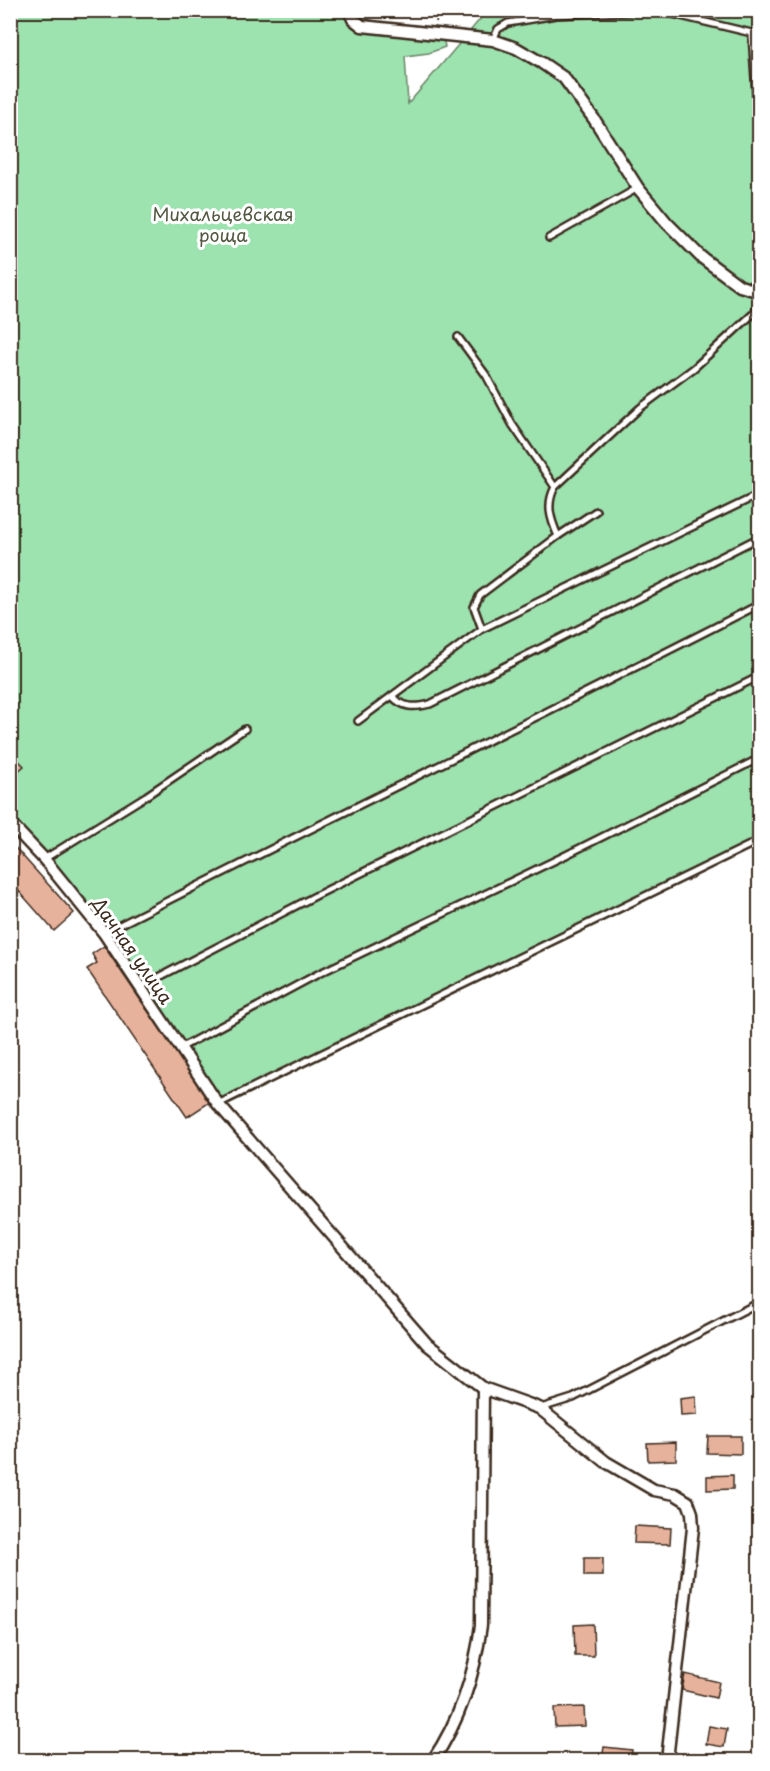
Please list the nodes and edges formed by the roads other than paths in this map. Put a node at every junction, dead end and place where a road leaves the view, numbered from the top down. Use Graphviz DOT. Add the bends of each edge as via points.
graph roads {
  1 [pos="349,10"];
  2 [pos="752,35"];
  3 [pos="759,35"];
  4 [pos="493,40"];
  5 [pos="759,151"];
  6 [pos="638,188"];
  7 [pos="549,238"];
  8 [pos="759,292"];
  9 [pos="458,337"];
  10 [pos="555,487"];
  11 [pos="759,494"];
  12 [pos="596,511"];
  13 [pos="558,536"];
  14 [pos="759,537"];
  15 [pos="759,604"];
  16 [pos="482,629"];
  17 [pos="759,676"];
  18 [pos="392,696"];
  19 [pos="358,721"];
  20 [pos="245,729"];
  21 [pos="759,758"];
  22 [pos="10,823"];
  23 [pos="759,840"];
  24 [pos="44,859"];
  25 [pos="104,933"];
  26 [pos="140,987"];
  27 [pos="180,1048"];
  28 [pos="218,1104"];
  29 [pos="759,1302"];
  30 [pos="483,1388"];
  31 [pos="539,1408"];
  32 [pos="433,1761"];
  33 [pos="667,1761"];
  1 -- 4 [label="street" via="362,26"];
  2 -- 3 [label="lane"];
  2 -- 4 [label="lane" via="672,14 642,11 556,15 508,23"];
  2 -- 5 [label="lane"];
  4 -- 6 [label="street" via="516,48 564,78"];
  6 -- 7 [label="lane"];
  6 -- 8 [label="street" via="701,257 740,286"];
  8 -- 10 [label="lane" via="755,312 694,368 640,408"];
  9 -- 10 [label="lane"];
  10 -- 13 [label="lane" via="549,505"];
  11 -- 16 [label="lane"];
  12 -- 13 [label="lane"];
  13 -- 16 [label="lane" via="477,599 474,612"];
  14 -- 18 [label="lane" via="430,704 406,706"];
  15 -- 25 [label="lane"];
  16 -- 18 [label="lane"];
  17 -- 26 [label="lane"];
  18 -- 19 [label="lane"];
  20 -- 24 [label="lane"];
  21 -- 27 [label="lane" via="318,974"];
  22 -- 24 [label="street, Дачная улица"];
  23 -- 28 [label="lane"];
  24 -- 25 [label="street, Дачная улица"];
  25 -- 26 [label="street, Дачная улица"];
  26 -- 27 [label="street, Дачная улица"];
  27 -- 28 [label="street, Дачная улица"];
  28 -- 30 [label="street, Дачная улица" via="427,1344"];
  29 -- 31 [label="lane" via="573,1398"];
  30 -- 31 [label="street, Дачная улица"];
  30 -- 32 [label="street" via="480,1637 454,1727"];
  31 -- 33 [label="street, Дачная улица" via="606,1461 654,1490 675,1494 688,1502 692,1513"];
}
